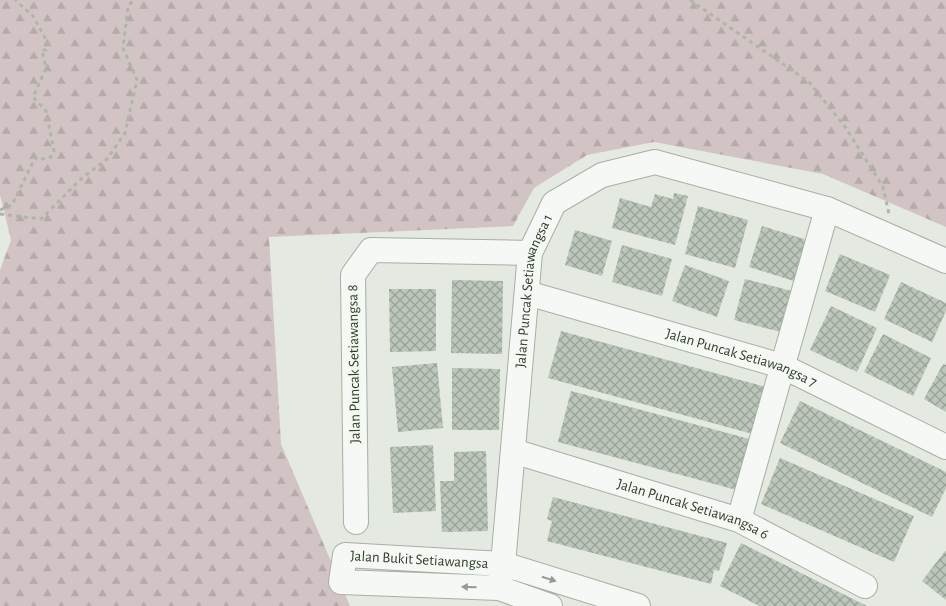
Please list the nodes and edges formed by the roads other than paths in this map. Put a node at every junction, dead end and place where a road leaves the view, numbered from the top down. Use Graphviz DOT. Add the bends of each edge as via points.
graph roads {
  1 [pos="827,209"];
  2 [pos="530,253"];
  3 [pos="946,261"];
  4 [pos="526,292"];
  5 [pos="782,366"];
  6 [pos="946,447"];
  7 [pos="513,451"];
  8 [pos="739,520"];
  9 [pos="356,522"];
  10 [pos="503,564"];
  11 [pos="865,586"];
  12 [pos="499,588"];
  13 [pos="550,606"];
  14 [pos="638,606"];
  1 -- 2 [label="street, Jalan Puncak Setiawangsa 1" via="655,162 602,175 554,203"];
  1 -- 3 [label="street, Jalan Puncak Setiawangsa 1"];
  1 -- 5 [label="street"];
  2 -- 4 [label="street, Jalan Puncak Setiawangsa 1"];
  2 -- 9 [label="street, Jalan Puncak Setiawangsa 8" via="371,250 353,275"];
  4 -- 5 [label="street, Jalan Puncak Setiawangsa 7"];
  4 -- 7 [label="street, Jalan Puncak Setiawangsa 1"];
  5 -- 6 [label="street, Jalan Puncak Setiawangsa 7"];
  5 -- 8 [label="street"];
  7 -- 8 [label="street, Jalan Puncak Setiawangsa 6"];
  7 -- 10 [label="street, Jalan Puncak Setiawangsa 1"];
  8 -- 11 [label="street, Jalan Puncak Setiawangsa 6"];
  10 -- 12 [label="street, Jalan Puncak Setiawangsa 1"];
  12 -- 10 [label="street, Jalan Bukit Setiawangsa, one-way" via="341,582 345,555"];
  10 -- 14 [label="street, Jalan Bukit Setiawangsa, one-way"];
  12 -- 13 [label="street, Jalan Bukit Setiawangsa"];
}
